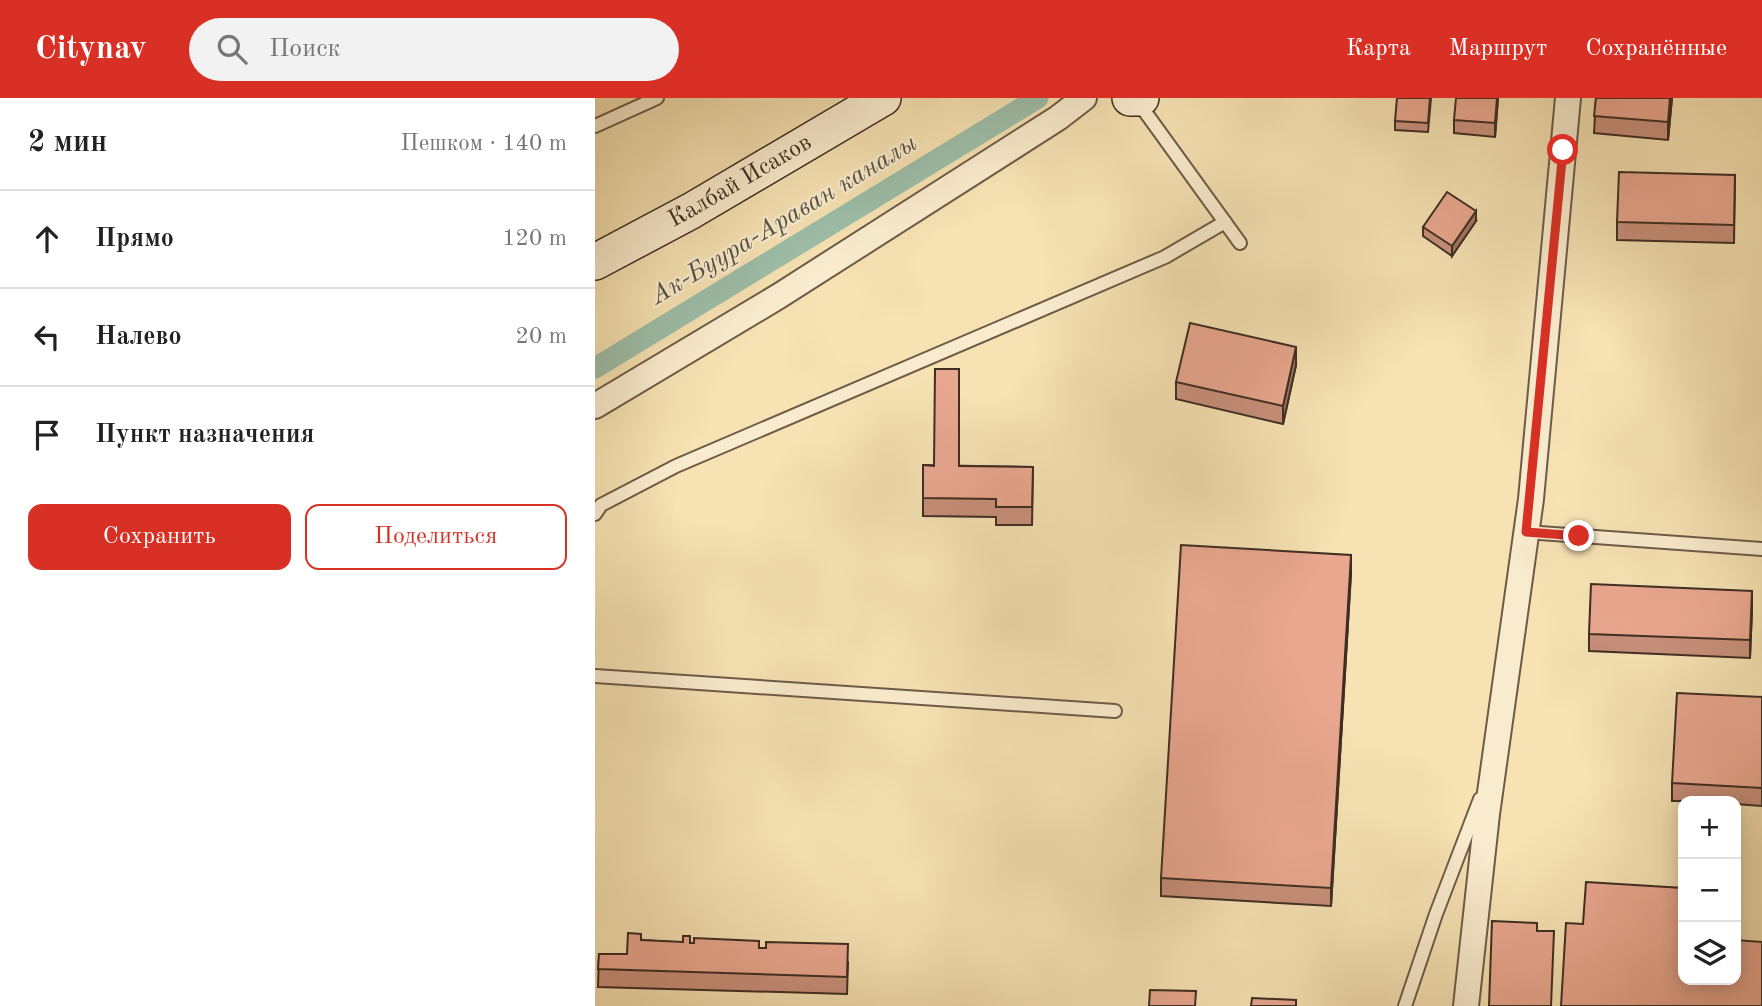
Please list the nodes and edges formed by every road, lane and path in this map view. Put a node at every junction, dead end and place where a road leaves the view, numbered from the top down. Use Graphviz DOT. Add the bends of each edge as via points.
graph roads {
  1 [pos="657,98"];
  2 [pos="883,98"];
  3 [pos="1084,98"];
  4 [pos="1136,98"];
  5 [pos="1568,98"];
  6 [pos="595,126"];
  7 [pos="1225,222"];
  8 [pos="1240,243"];
  9 [pos="595,262"];
  10 [pos="595,406"];
  11 [pos="595,514"];
  12 [pos="1526,532"];
  13 [pos="1762,549"];
  14 [pos="595,676"];
  15 [pos="1115,711"];
  16 [pos="1495,761"];
  17 [pos="1405,1006"];
  18 [pos="1466,1006"];
  1 -- 6 [label="lane"];
  2 -- 9 [label="main road, Калбай Исаков"];
  3 -- 10 [label="street" via="779,296"];
  4 -- 7 [label="lane"];
  5 -- 12 [label="street"];
  7 -- 8 [label="lane"];
  7 -- 11 [label="lane" via="1165,257 676,466 601,505"];
  12 -- 13 [label="lane"];
  12 -- 16 [label="street"];
  14 -- 15 [label="lane"];
  16 -- 17 [label="lane"];
  16 -- 18 [label="street"];
}
